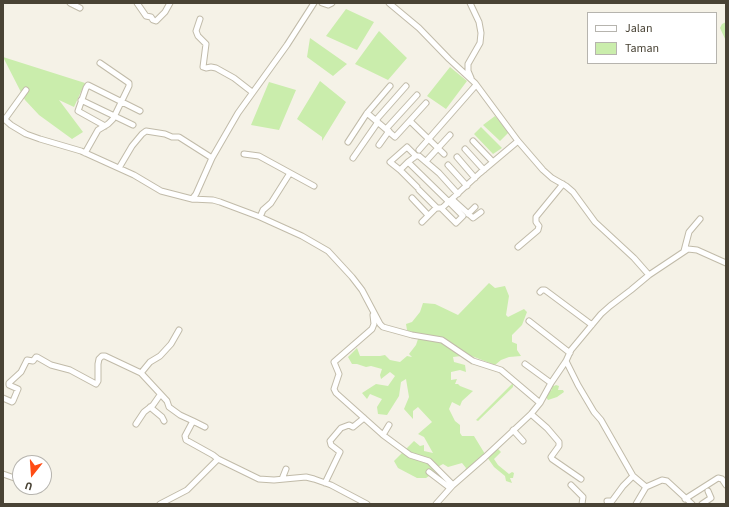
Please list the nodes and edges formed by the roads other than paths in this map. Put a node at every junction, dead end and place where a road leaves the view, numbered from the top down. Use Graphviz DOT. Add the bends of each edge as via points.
graph roads {
  1 [pos="70,3"];
  2 [pos="137,3"];
  3 [pos="170,3"];
  4 [pos="314,3"];
  5 [pos="322,3"];
  6 [pos="332,3"];
  7 [pos="389,3"];
  8 [pos="470,3"];
  9 [pos="80,8"];
  10 [pos="200,19"];
  11 [pos="100,64"];
  12 [pos="474,83"];
  13 [pos="390,86"];
  14 [pos="406,86"];
  15 [pos="26,90"];
  16 [pos="252,92"];
  17 [pos="416,95"];
  18 [pos="82,100"];
  19 [pos="121,102"];
  20 [pos="426,103"];
  21 [pos="140,111"];
  22 [pos="367,112"];
  23 [pos="114,116"];
  24 [pos="4,119"];
  25 [pos="377,121"];
  26 [pos="410,121"];
  27 [pos="133,124"];
  28 [pos="105,126"];
  29 [pos="387,130"];
  30 [pos="450,135"];
  31 [pos="429,139"];
  32 [pos="473,140"];
  33 [pos="518,141"];
  34 [pos="348,142"];
  35 [pos="379,145"];
  36 [pos="438,147"];
  37 [pos="465,149"];
  38 [pos="419,150"];
  39 [pos="85,152"];
  40 [pos="244,154"];
  41 [pos="444,154"];
  42 [pos="416,156"];
  43 [pos="457,156"];
  44 [pos="212,158"];
  45 [pos="353,158"];
  46 [pos="428,159"];
  47 [pos="408,162"];
  48 [pos="493,162"];
  49 [pos="448,166"];
  50 [pos="119,168"];
  51 [pos="400,170"];
  52 [pos="484,170"];
  53 [pos="290,173"];
  54 [pos="475,178"];
  55 [pos="562,184"];
  56 [pos="314,186"];
  57 [pos="467,186"];
  58 [pos="458,194"];
  59 [pos="412,198"];
  60 [pos="192,199"];
  61 [pos="451,201"];
  62 [pos="475,207"];
  63 [pos="439,208"];
  64 [pos="481,212"];
  65 [pos="468,214"];
  66 [pos="428,215"];
  67 [pos="260,217"];
  68 [pos="700,219"];
  69 [pos="422,222"];
  70 [pos="518,247"];
  71 [pos="684,251"];
  72 [pos="726,263"];
  73 [pos="649,275"];
  74 [pos="540,292"];
  75 [pos="373,312"];
  76 [pos="529,321"];
  77 [pos="592,325"];
  78 [pos="179,330"];
  79 [pos="570,353"];
  80 [pos="566,361"];
  81 [pos="525,364"];
  82 [pos="142,373"];
  83 [pos="551,383"];
  84 [pos="160,395"];
  85 [pos="3,398"];
  86 [pos="540,403"];
  87 [pos="150,407"];
  88 [pos="531,414"];
  89 [pos="364,418"];
  90 [pos="164,421"];
  91 [pos="193,421"];
  92 [pos="136,424"];
  93 [pos="389,425"];
  94 [pos="205,427"];
  95 [pos="513,430"];
  96 [pos="383,435"];
  97 [pos="524,441"];
  98 [pos="218,459"];
  99 [pos="286,469"];
  100 [pos="429,472"];
  101 [pos="633,476"];
  102 [pos="282,479"];
  103 [pos="580,479"];
  104 [pos="325,483"];
  105 [pos="571,485"];
  106 [pos="726,485"];
  107 [pos="451,486"];
  108 [pos="646,487"];
  109 [pos="708,491"];
  110 [pos="685,499"];
  111 [pos="607,501"];
  112 [pos="160,504"];
  113 [pos="367,504"];
  114 [pos="436,504"];
  115 [pos="582,504"];
  116 [pos="636,504"];
  117 [pos="692,504"];
  118 [pos="702,504"];
  1 -- 9 [label="street"];
  2 -- 3 [label="street" via="146,16 156,21"];
  4 -- 16 [label="street"];
  5 -- 6 [label="street"];
  7 -- 12 [label="street" via="419,28"];
  8 -- 12 [label="street" via="481,33 480,43 468,64 468,71"];
  10 -- 16 [label="street" via="196,31 206,44 203,67 216,68"];
  11 -- 19 [label="street" via="129,83"];
  12 -- 31 [label="street"];
  12 -- 33 [label="street"];
  13 -- 22 [label="street"];
  14 -- 25 [label="street"];
  15 -- 24 [label="street"];
  16 -- 44 [label="street"];
  17 -- 29 [label="street"];
  18 -- 19 [label="street" via="88,85"];
  18 -- 23 [label="street"];
  18 -- 28 [label="street" via="79,112"];
  19 -- 21 [label="street"];
  19 -- 23 [label="street"];
  20 -- 26 [label="street"];
  22 -- 25 [label="street"];
  22 -- 34 [label="street"];
  23 -- 27 [label="street"];
  23 -- 28 [label="street"];
  24 -- 39 [label="street" via="26,134"];
  25 -- 29 [label="street"];
  25 -- 45 [label="street"];
  26 -- 29 [label="street" via="395,137"];
  26 -- 31 [label="street"];
  28 -- 39 [label="street" via="98,130"];
  29 -- 35 [label="street"];
  30 -- 36 [label="street"];
  31 -- 36 [label="street"];
  31 -- 38 [label="street"];
  32 -- 48 [label="street"];
  33 -- 48 [label="street"];
  33 -- 55 [label="street" via="543,170"];
  36 -- 41 [label="street"];
  36 -- 46 [label="street"];
  37 -- 52 [label="street"];
  39 -- 50 [label="street"];
  40 -- 53 [label="street" via="259,156"];
  42 -- 47 [label="street"];
  42 -- 51 [label="street" via="407,147 390,162"];
  42 -- 58 [label="street" via="439,173"];
  43 -- 54 [label="street"];
  44 -- 50 [label="street" via="179,137 146,131 132,146"];
  44 -- 60 [label="street"];
  47 -- 51 [label="street"];
  47 -- 61 [label="street"];
  48 -- 52 [label="street"];
  49 -- 57 [label="street"];
  50 -- 60 [label="street" via="161,191"];
  51 -- 63 [label="street"];
  52 -- 54 [label="street"];
  53 -- 56 [label="street"];
  53 -- 67 [label="street"];
  54 -- 57 [label="street"];
  55 -- 70 [label="street" via="536,218 538,230"];
  55 -- 73 [label="street" via="573,192 595,222"];
  57 -- 58 [label="street"];
  58 -- 61 [label="street"];
  59 -- 66 [label="street"];
  60 -- 67 [label="street" via="220,202"];
  61 -- 63 [label="street"];
  61 -- 63 [label="street" via="463,216 456,223"];
  61 -- 65 [label="street"];
  62 -- 65 [label="street"];
  63 -- 66 [label="street"];
  64 -- 65 [label="street" via="473,218"];
  66 -- 69 [label="street"];
  67 -- 75 [label="street" via="328,251 362,290"];
  68 -- 71 [label="street" via="689,232"];
  71 -- 72 [label="street" via="695,249"];
  71 -- 73 [label="street"];
  73 -- 77 [label="street" via="610,306"];
  74 -- 77 [label="street" via="545,290"];
  75 -- 86 [label="street" via="383,327 442,340 473,361 501,370"];
  75 -- 89 [label="street" via="374,326 333,363 339,374 334,386 335,391"];
  76 -- 79 [label="street"];
  77 -- 79 [label="street"];
  78 -- 82 [label="street" via="160,356 150,362"];
  79 -- 80 [label="street"];
  80 -- 83 [label="street"];
  80 -- 101 [label="street"];
  81 -- 83 [label="street"];
  82 -- 84 [label="street"];
  82 -- 85 [label="street" via="102,356 98,363 96,384 70,370 55,367 36,357 33,361 27,360 21,372 9,383 18,389 13,401"];
  83 -- 86 [label="street"];
  84 -- 87 [label="street"];
  84 -- 91 [label="street" via="169,407"];
  86 -- 88 [label="street"];
  87 -- 90 [label="street"];
  87 -- 92 [label="street"];
  88 -- 95 [label="street"];
  88 -- 103 [label="street" via="548,428 559,442 560,446 551,457 552,460"];
  89 -- 96 [label="street"];
  89 -- 104 [label="street" via="353,427 349,425 341,428 330,441 340,452"];
  91 -- 94 [label="street"];
  91 -- 98 [label="street" via="185,436 186,440"];
  93 -- 96 [label="street"];
  95 -- 97 [label="street"];
  95 -- 107 [label="street"];
  96 -- 107 [label="street" via="410,455 429,461"];
  98 -- 102 [label="street" via="259,479"];
  98 -- 112 [label="street" via="187,490"];
  99 -- 102 [label="street"];
  100 -- 107 [label="street"];
  101 -- 108 [label="street"];
  101 -- 111 [label="street" via="612,501"];
  102 -- 104 [label="street" via="306,477"];
  104 -- 113 [label="street"];
  105 -- 115 [label="street" via="583,497"];
  106 -- 110 [label="street" via="719,478"];
  107 -- 114 [label="street"];
  108 -- 110 [label="street" via="665,480"];
  108 -- 116 [label="street"];
  109 -- 118 [label="street" via="711,498"];
  110 -- 117 [label="street"];
}
